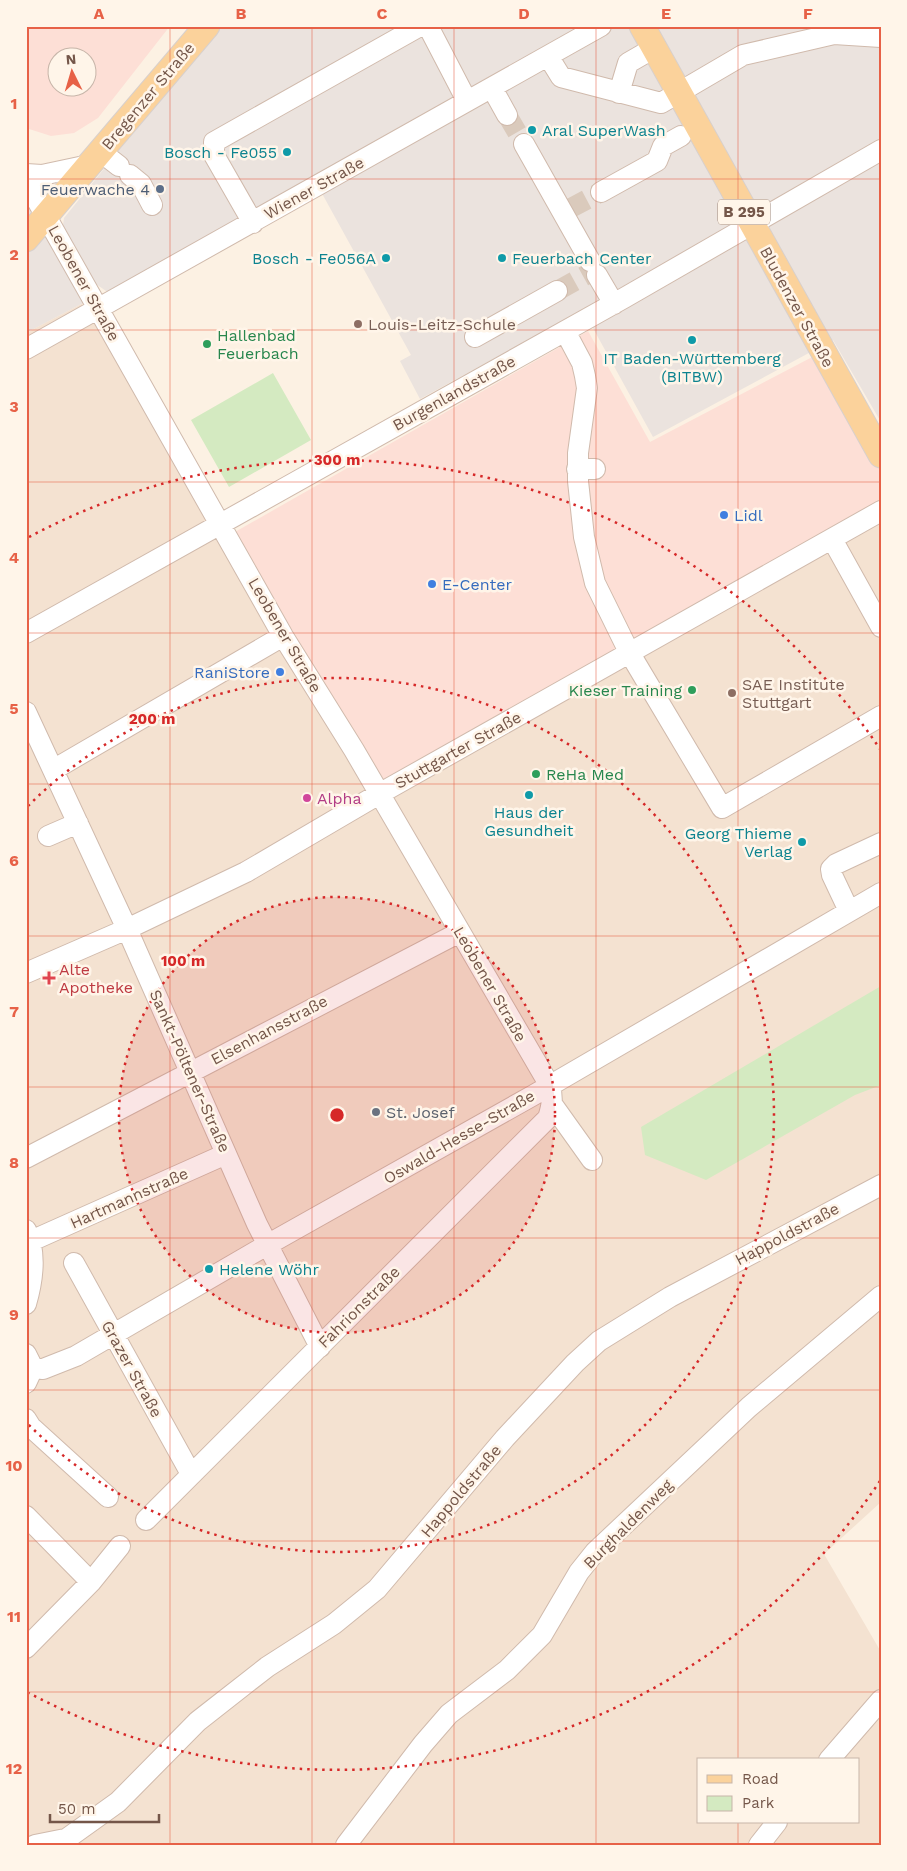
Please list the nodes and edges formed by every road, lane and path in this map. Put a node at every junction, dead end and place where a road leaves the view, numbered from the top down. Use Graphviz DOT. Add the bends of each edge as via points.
graph roads {
  1 [pos="207,26"];
  2 [pos="420,26"];
  3 [pos="428,26"];
  4 [pos="601,26"];
  5 [pos="642,26"];
  6 [pos="881,37"];
  7 [pos="654,48"];
  8 [pos="548,56"];
  9 [pos="492,88"];
  10 [pos="679,92"];
  11 [pos="619,93"];
  12 [pos="468,101"];
  13 [pos="508,115"];
  14 [pos="681,136"];
  15 [pos="524,144"];
  16 [pos="881,150"];
  17 [pos="110,164"];
  18 [pos="26,174"];
  19 [pos="26,181"];
  20 [pos="601,192"];
  21 [pos="152,205"];
  22 [pos="46,214"];
  23 [pos="253,223"];
  24 [pos="752,226"];
  25 [pos="26,239"];
  26 [pos="557,291"];
  27 [pos="614,304"];
  28 [pos="98,310"];
  29 [pos="565,331"];
  30 [pos="475,337"];
  31 [pos="26,349"];
  32 [pos="881,455"];
  33 [pos="881,510"];
  34 [pos="221,522"];
  35 [pos="832,538"];
  36 [pos="881,627"];
  37 [pos="26,633"];
  38 [pos="283,636"];
  39 [pos="629,652"];
  40 [pos="26,712"];
  41 [pos="881,716"];
  42 [pos="53,770"];
  43 [pos="379,794"];
  44 [pos="78,823"];
  45 [pos="48,836"];
  46 [pos="881,843"];
  47 [pos="881,893"];
  48 [pos="849,911"];
  49 [pos="127,929"];
  50 [pos="460,932"];
  51 [pos="26,973"];
  52 [pos="189,1072"];
  53 [pos="551,1095"];
  54 [pos="226,1154"];
  55 [pos="26,1158"];
  56 [pos="592,1160"];
  57 [pos="881,1185"];
  58 [pos="29,1235"];
  59 [pos="267,1245"];
  60 [pos="74,1263"];
  61 [pos="881,1296"];
  62 [pos="26,1304"];
  63 [pos="112,1335"];
  64 [pos="320,1347"];
  65 [pos="28,1369"];
  66 [pos="26,1419"];
  67 [pos="191,1474"];
  68 [pos="108,1497"];
  69 [pos="26,1516"];
  70 [pos="146,1520"];
  71 [pos="120,1546"];
  72 [pos="91,1582"];
  73 [pos="26,1648"];
  74 [pos="881,1700"];
  75 [pos="830,1758"];
  76 [pos="776,1824"];
  77 [pos="64,1842"];
  78 [pos="35,1845"];
  79 [pos="346,1845"];
  80 [pos="759,1845"];
  1 -- 17 [label="main road, Bregenzer Straße"];
  2 -- 23 [label="street" via="214,142 214,154"];
  3 -- 12 [label="street"];
  4 -- 8 [label="street, Wiener Straße"];
  5 -- 7 [label="main road, Bludenzer Straße / B 295"];
  6 -- 10 [label="street" via="834,34 743,55"];
  7 -- 10 [label="main road, Bludenzer Straße / B 295"];
  7 -- 11 [label="street" via="628,63"];
  8 -- 9 [label="street, Wiener Straße"];
  8 -- 11 [label="street" via="560,77"];
  9 -- 12 [label="street, Wiener Straße"];
  9 -- 13 [label="street"];
  10 -- 11 [label="street" via="661,102"];
  10 -- 24 [label="main road, Bludenzer Straße / B 295"];
  12 -- 23 [label="street, Wiener Straße"];
  14 -- 20 [label="street" via="663,146 657,161"];
  15 -- 27 [label="street" via="566,211"];
  16 -- 24 [label="street, Burgenlandstraße"];
  17 -- 18 [label="street, Bregenzer Straße"];
  17 -- 21 [label="street" via="141,184"];
  17 -- 22 [label="main road, Bregenzer Straße"];
  19 -- 22 [label="street, Leobener Straße"];
  22 -- 25 [label="main road, Bregenzer Straße"];
  22 -- 28 [label="street, Leobener Straße"];
  23 -- 28 [label="street, Wiener Straße"];
  24 -- 27 [label="street, Burgenlandstraße"];
  24 -- 32 [label="main road, Bludenzer Straße / B 295"];
  26 -- 30 [label="street"];
  27 -- 29 [label="street, Burgenlandstraße"];
  28 -- 31 [label="street, Wiener Straße"];
  28 -- 34 [label="street, Leobener Straße"];
  29 -- 34 [label="street, Burgenlandstraße"];
  29 -- 39 [label="street" via="582,363 587,388 584,537 595,583"];
  33 -- 35 [label="street, Stuttgarter Straße"];
  34 -- 37 [label="street, Burgenlandstraße"];
  34 -- 38 [label="street, Leobener Straße"];
  35 -- 36 [label="street"];
  35 -- 39 [label="street, Stuttgarter Straße"];
  38 -- 42 [label="street"];
  38 -- 43 [label="street, Leobener Straße"];
  39 -- 41 [label="street" via="722,808"];
  39 -- 43 [label="street, Stuttgarter Straße"];
  40 -- 42 [label="street, Sankt-Pöltener-Straße"];
  42 -- 44 [label="street, Sankt-Pöltener-Straße"];
  43 -- 49 [label="street, Stuttgarter Straße" via="246,872"];
  43 -- 50 [label="street, Leobener Straße"];
  44 -- 45 [label="street"];
  44 -- 49 [label="street, Sankt-Pöltener-Straße"];
  46 -- 48 [label="street" via="831,869"];
  47 -- 48 [label="street, Oswald-Hesse-Straße"];
  48 -- 53 [label="street, Oswald-Hesse-Straße"];
  49 -- 51 [label="street, Stuttgarter Straße"];
  49 -- 52 [label="street, Sankt-Pöltener-Straße"];
  50 -- 52 [label="street, Elsenhansstraße"];
  50 -- 53 [label="street, Leobener Straße"];
  52 -- 54 [label="street, Sankt-Pöltener-Straße"];
  52 -- 55 [label="street, Elsenhansstraße"];
  53 -- 56 [label="street, Leobener Straße"];
  53 -- 59 [label="street, Oswald-Hesse-Straße"];
  53 -- 64 [label="street, Fahrionstraße" via="548,1118"];
  54 -- 58 [label="street, Hartmannstraße"];
  54 -- 59 [label="street, Sankt-Pöltener-Straße"];
  57 -- 77 [label="street, Happoldstraße" via="670,1297 599,1341 505,1438 377,1589 334,1624 267,1667 198,1721 118,1802"];
  58 -- 62 [label="street" via="33,1263"];
  59 -- 63 [label="street, Oswald-Hesse-Straße"];
  59 -- 64 [label="street, Sankt-Pöltener-Straße"];
  60 -- 63 [label="street, Grazer Straße"];
  61 -- 79 [label="street, Burghaldenweg" via="749,1407 595,1552 579,1572 542,1635 507,1670 449,1714 422,1744"];
  63 -- 65 [label="street, Oswald-Hesse-Straße" via="57,1365"];
  63 -- 67 [label="street, Grazer Straße"];
  64 -- 67 [label="street, Fahrionstraße"];
  66 -- 68 [label="street"];
  67 -- 70 [label="street, Fahrionstraße"];
  69 -- 72 [label="street"];
  71 -- 72 [label="street"];
  72 -- 73 [label="street"];
  74 -- 75 [label="street"];
  76 -- 80 [label="street"];
  77 -- 78 [label="street, Happoldstraße"];
}
